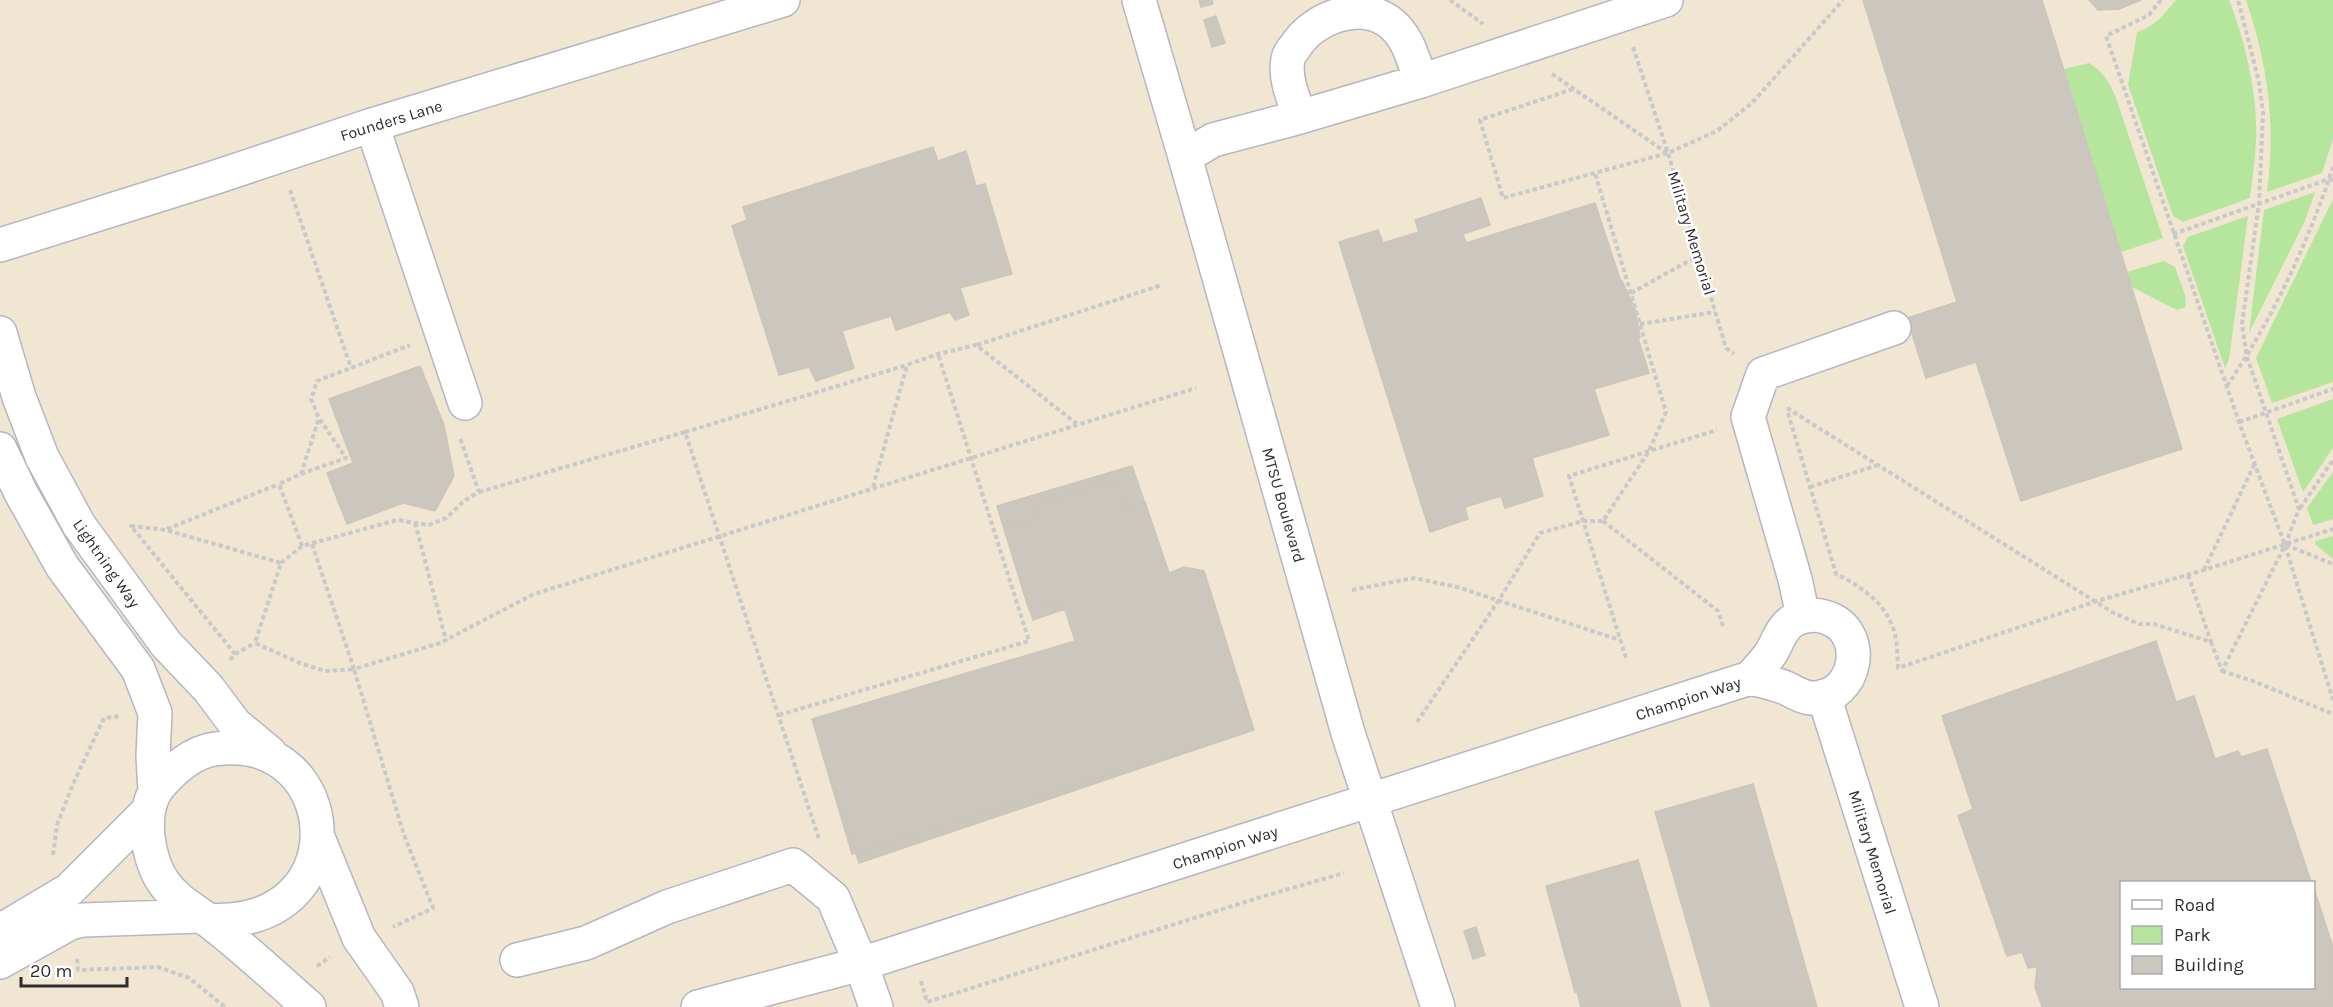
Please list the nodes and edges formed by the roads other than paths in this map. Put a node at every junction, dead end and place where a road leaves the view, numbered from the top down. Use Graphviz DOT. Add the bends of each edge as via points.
graph roads {
  1 [pos="783,0"];
  2 [pos="1139,0"];
  3 [pos="1666,0"];
  4 [pos="1421,81"];
  5 [pos="1300,117"];
  6 [pos="372,125"];
  7 [pos="1185,157"];
  8 [pos="0,245"];
  9 [pos="1894,328"];
  10 [pos="0,333"];
  11 [pos="462,418"];
  12 [pos="0,449"];
  13 [pos="1803,616"];
  14 [pos="1750,678"];
  15 [pos="1824,696"];
  16 [pos="273,756"];
  17 [pos="1369,800"];
  18 [pos="151,801"];
  19 [pos="319,840"];
  20 [pos="204,918"];
  21 [pos="0,931"];
  22 [pos="517,960"];
  23 [pos="0,962"];
  24 [pos="861,964"];
  25 [pos="309,1007"];
  26 [pos="402,1007"];
  27 [pos="698,1007"];
  28 [pos="876,1007"];
  29 [pos="1438,1007"];
  30 [pos="1922,1007"];
  1 -- 6 [label="street, Founders Lane"];
  2 -- 7 [label="street, MTSU Boulevard"];
  3 -- 4 [label="street"];
  4 -- 5 [label="street"];
  4 -- 5 [label="street" via="1404,36 1386,20 1360,12 1335,15 1311,27 1288,57 1287,76"];
  5 -- 7 [label="street" via="1213,140"];
  6 -- 8 [label="street, Founders Lane"];
  6 -- 11 [label="street"];
  7 -- 17 [label="street, MTSU Boulevard"];
  9 -- 13 [label="street" via="1763,374 1734,423 1795,579"];
  10 -- 16 [label="street, Lightning Way" via="42,457 79,525 166,644 208,688 235,724"];
  12 -- 18 [label="street" via="62,566 138,669 155,713"];
  13 -- 14 [label="street" via="1782,630 1770,655"];
  13 -- 15 [label="street" via="1831,619 1851,639 1853,667 1847,680"];
  14 -- 15 [label="street" via="1798,695"];
  14 -- 17 [label="street, Champion Way"];
  15 -- 30 [label="street, Military Memorial"];
  16 -- 18 [label="street" via="234,747 212,749 177,766"];
  16 -- 19 [label="street" via="301,782 316,810"];
  17 -- 24 [label="street, Champion Way"];
  17 -- 29 [label="street, MTSU Boulevard"];
  18 -- 20 [label="street" via="149,853 163,882 180,902"];
  18 -- 21 [label="street" via="69,890"];
  19 -- 20 [label="street" via="313,866 288,900 255,917 230,922"];
  19 -- 26 [label="street" via="359,938 397,992"];
  20 -- 23 [label="street" via="83,920 70,923"];
  20 -- 25 [label="street"];
  22 -- 24 [label="street" via="586,943 668,907 794,865 833,898"];
  24 -- 27 [label="street, Champion Way"];
  24 -- 28 [label="street"];
}
